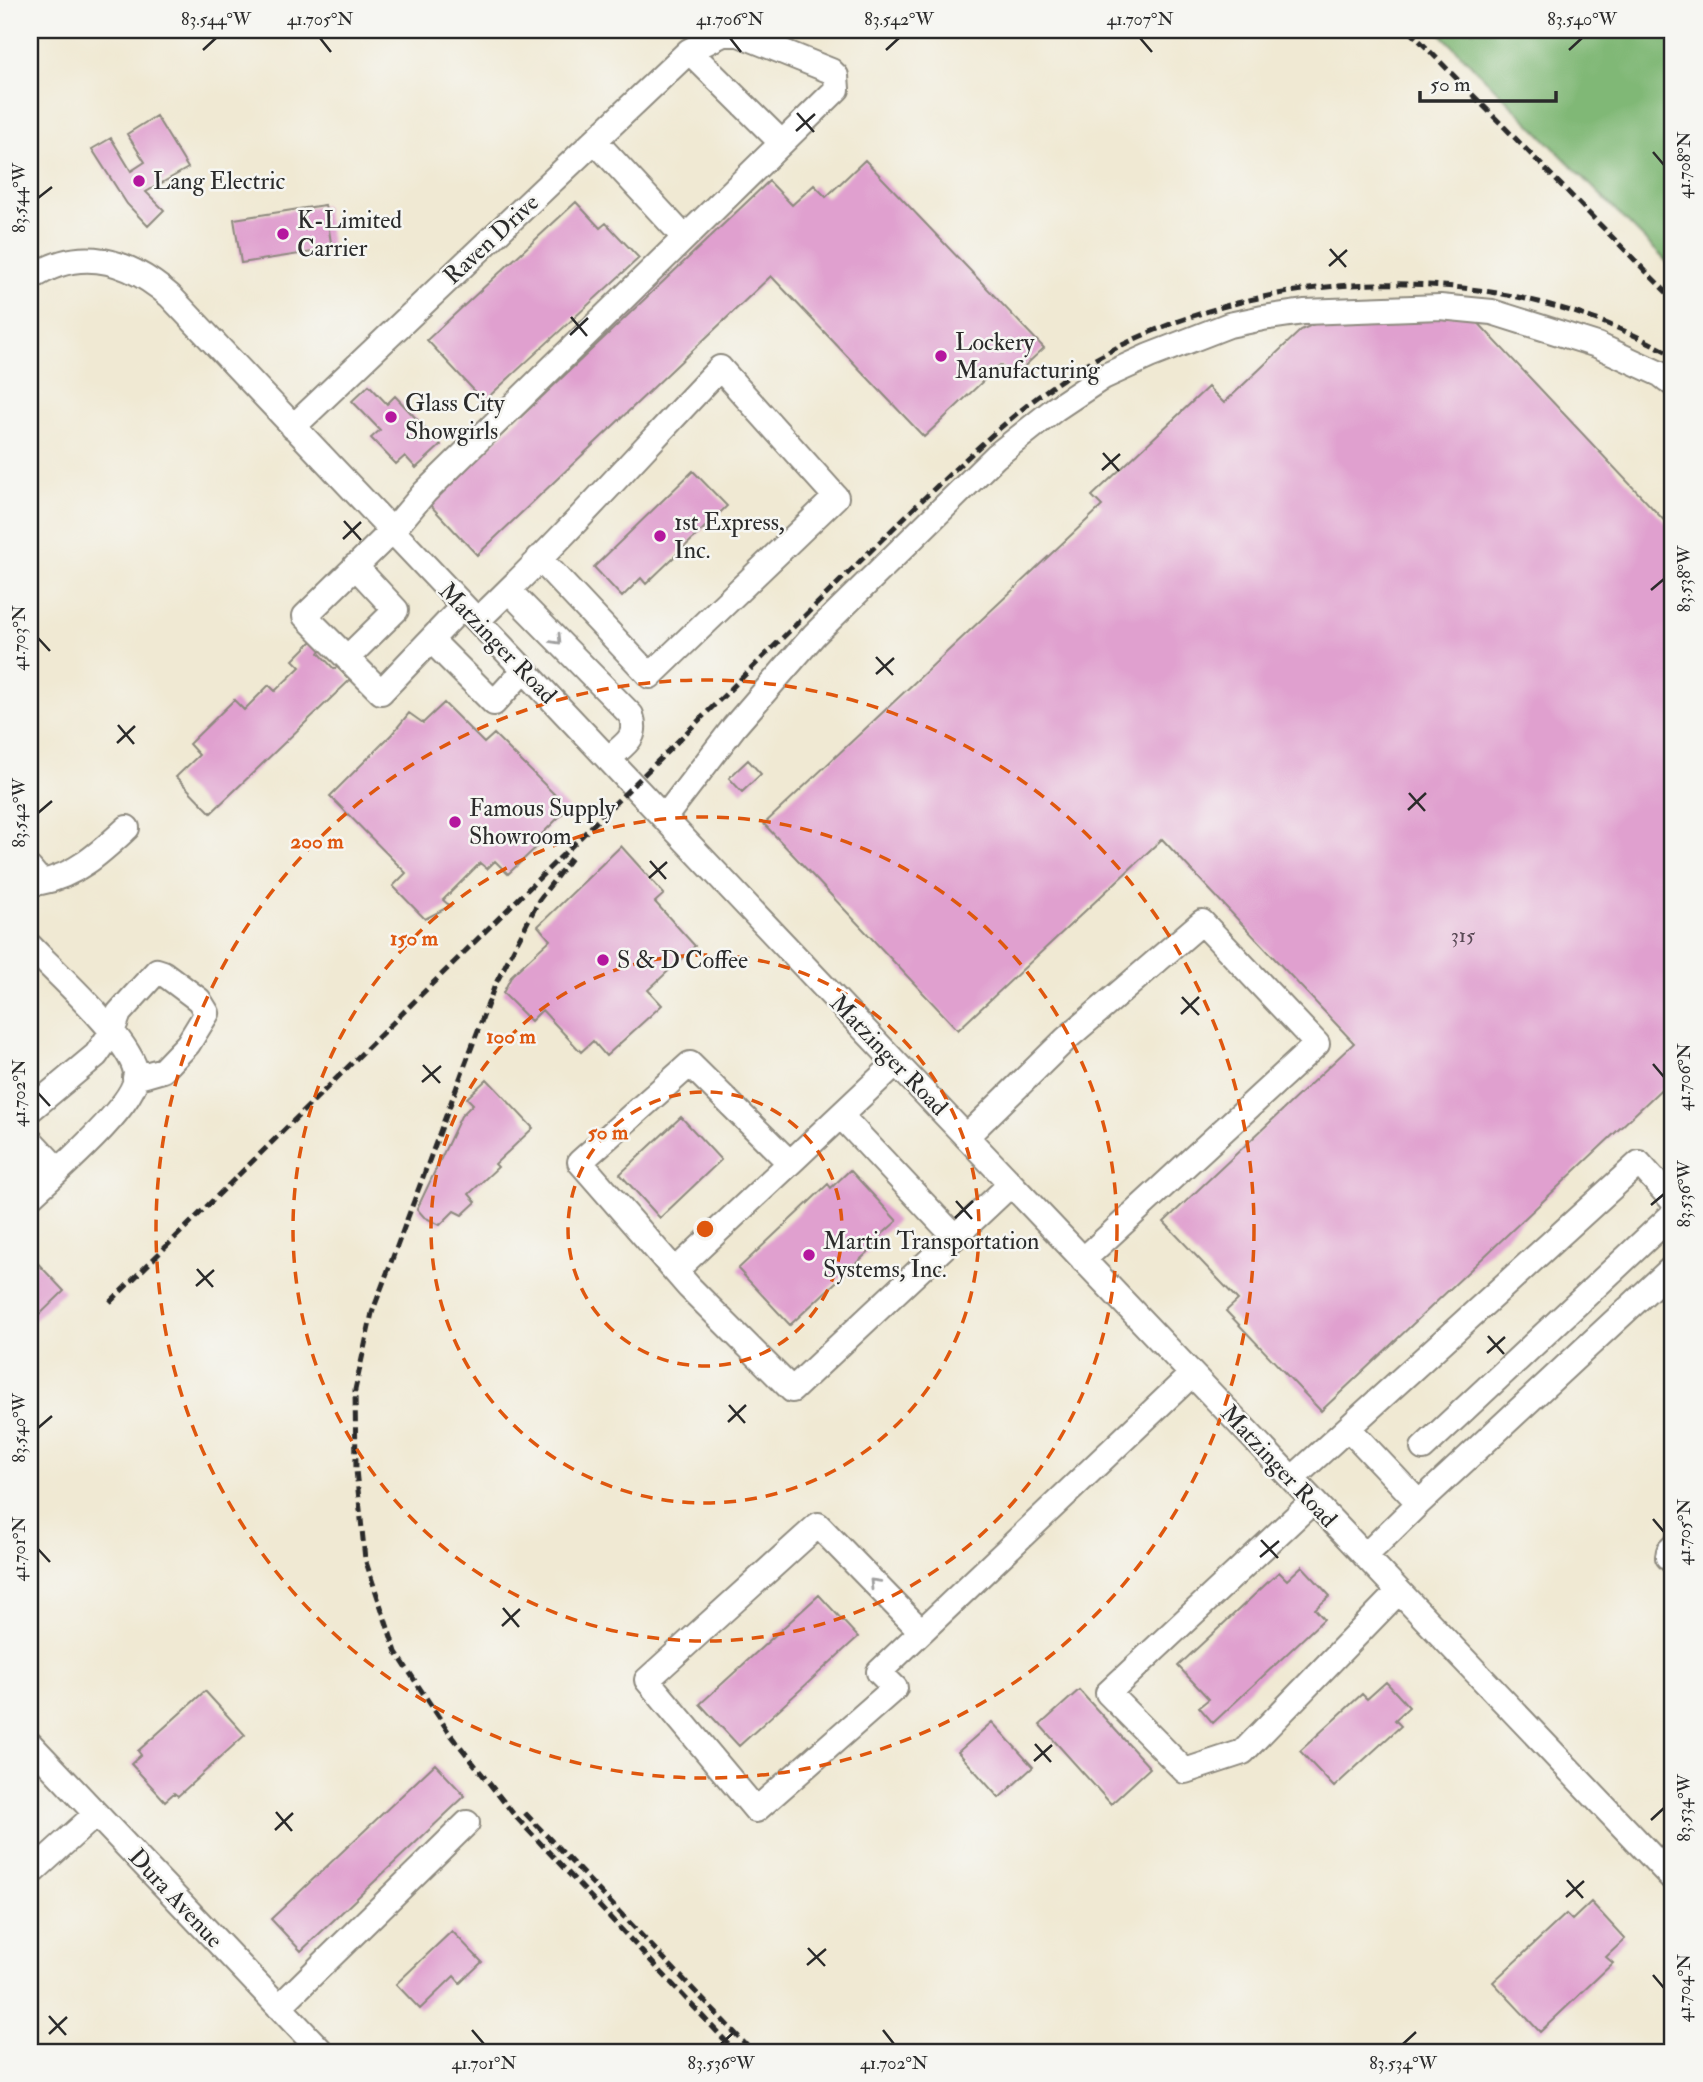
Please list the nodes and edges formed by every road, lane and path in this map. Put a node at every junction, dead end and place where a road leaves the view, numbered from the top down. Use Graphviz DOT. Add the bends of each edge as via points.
graph roads {
  1 [pos="689,51"];
  2 [pos="595,141"];
  3 [pos="781,142"];
  4 [pos="684,237"];
  5 [pos="30,279"];
  6 [pos="1673,384"];
  7 [pos="293,427"];
  8 [pos="392,531"];
  9 [pos="539,558"];
  10 [pos="355,566"];
  11 [pos="509,591"];
  12 [pos="470,613"];
  13 [pos="431,640"];
  14 [pos="347,658"];
  15 [pos="524,670"];
  16 [pos="608,759"];
  17 [pos="664,818"];
  18 [pos="127,828"];
  19 [pos="33,881"];
  20 [pos="30,946"];
  21 [pos="112,1032"];
  22 [pos="896,1063"];
  23 [pos="135,1078"];
  24 [pos="30,1110"];
  25 [pos="841,1116"];
  26 [pos="967,1136"];
  27 [pos="30,1140"];
  28 [pos="790,1163"];
  29 [pos="58,1170"];
  30 [pos="1011,1184"];
  31 [pos="30,1198"];
  32 [pos="1673,1201"];
  33 [pos="1673,1214"];
  34 [pos="955,1237"];
  35 [pos="1083,1260"];
  36 [pos="1673,1268"];
  37 [pos="675,1271"];
  38 [pos="1192,1374"];
  39 [pos="1348,1429"];
  40 [pos="1423,1448"];
  41 [pos="1293,1478"];
  42 [pos="1313,1501"];
  43 [pos="1419,1503"];
  44 [pos="1673,1547"];
  45 [pos="1365,1556"];
  46 [pos="1673,1562"];
  47 [pos="1399,1591"];
  48 [pos="922,1631"];
  49 [pos="30,1744"];
  50 [pos="96,1814"];
  51 [pos="467,1824"];
  52 [pos="30,1874"];
  53 [pos="1673,1880"];
  54 [pos="279,2007"];
  55 [pos="322,2052"];
  1 -- 2 [label="street, Raven Drive"];
  1 -- 3 [label="street"];
  1 -- 3 [label="street, Raven Drive" via="723,34 738,34 831,71 837,89"];
  2 -- 4 [label="street"];
  2 -- 7 [label="street, Raven Drive"];
  3 -- 4 [label="street"];
  4 -- 8 [label="street" via="425,492"];
  5 -- 7 [label="street, Matzinger Road" via="63,263 87,259 132,269 170,296"];
  6 -- 17 [label="street" via="1597,345 1492,312 1440,307 1263,318 1229,325 1149,356 1103,377 996,456 814,635 734,727"];
  7 -- 8 [label="street, Matzinger Road"];
  8 -- 10 [label="street"];
  8 -- 12 [label="street, Matzinger Road"];
  9 -- 9 [label="street" via="720,368 836,497 650,676"];
  9 -- 11 [label="street"];
  10 -- 14 [label="street" via="396,610"];
  10 -- 14 [label="street" via="305,615"];
  11 -- 12 [label="street"];
  11 -- 16 [label="street, one-way" via="631,715 632,736"];
  12 -- 13 [label="street"];
  12 -- 15 [label="street, Matzinger Road"];
  13 -- 14 [label="street" via="381,692"];
  13 -- 15 [label="street" via="494,703"];
  15 -- 16 [label="street, Matzinger Road"];
  16 -- 17 [label="street, Matzinger Road"];
  17 -- 22 [label="street, Matzinger Road"];
  18 -- 19 [label="street" via="97,856 56,879"];
  20 -- 21 [label="street"];
  21 -- 23 [label="street" via="126,1049"];
  21 -- 23 [label="street" via="120,1013 157,971 199,1000 207,1013 188,1044 163,1070"];
  21 -- 24 [label="street" via="96,1055"];
  22 -- 25 [label="street"];
  22 -- 26 [label="street, Matzinger Road"];
  23 -- 29 [label="street" via="133,1091 104,1126"];
  25 -- 28 [label="street"];
  25 -- 34 [label="street"];
  26 -- 30 [label="street, Matzinger Road"];
  26 -- 35 [label="street" via="1066,1039 1202,922 1211,931 1317,1045"];
  27 -- 29 [label="street"];
  28 -- 37 [label="street"];
  28 -- 37 [label="street" via="690,1064 580,1162"];
  29 -- 31 [label="street"];
  30 -- 34 [label="street"];
  30 -- 35 [label="street, Matzinger Road"];
  32 -- 39 [label="street" via="1639,1163"];
  33 -- 40 [label="street"];
  34 -- 37 [label="street" via="792,1390"];
  35 -- 38 [label="street, Matzinger Road"];
  36 -- 43 [label="street"];
  38 -- 41 [label="street, Matzinger Road"];
  38 -- 48 [label="street"];
  39 -- 41 [label="street"];
  39 -- 43 [label="street"];
  41 -- 42 [label="street, Matzinger Road"];
  42 -- 45 [label="street, Matzinger Road"];
  42 -- 47 [label="street" via="1108,1693 1185,1771 1243,1752"];
  43 -- 45 [label="street"];
  44 -- 46 [label="street" via="1668,1557"];
  45 -- 47 [label="street, Matzinger Road"];
  47 -- 53 [label="street, Matzinger Road"];
  48 -- 48 [label="street, one-way" via="818,1525 647,1680 755,1810 895,1688 879,1672"];
  49 -- 50 [label="street, Dura Avenue"];
  50 -- 52 [label="street"];
  50 -- 54 [label="street, Dura Avenue"];
  51 -- 54 [label="street"];
  54 -- 55 [label="street, Dura Avenue"];
}
